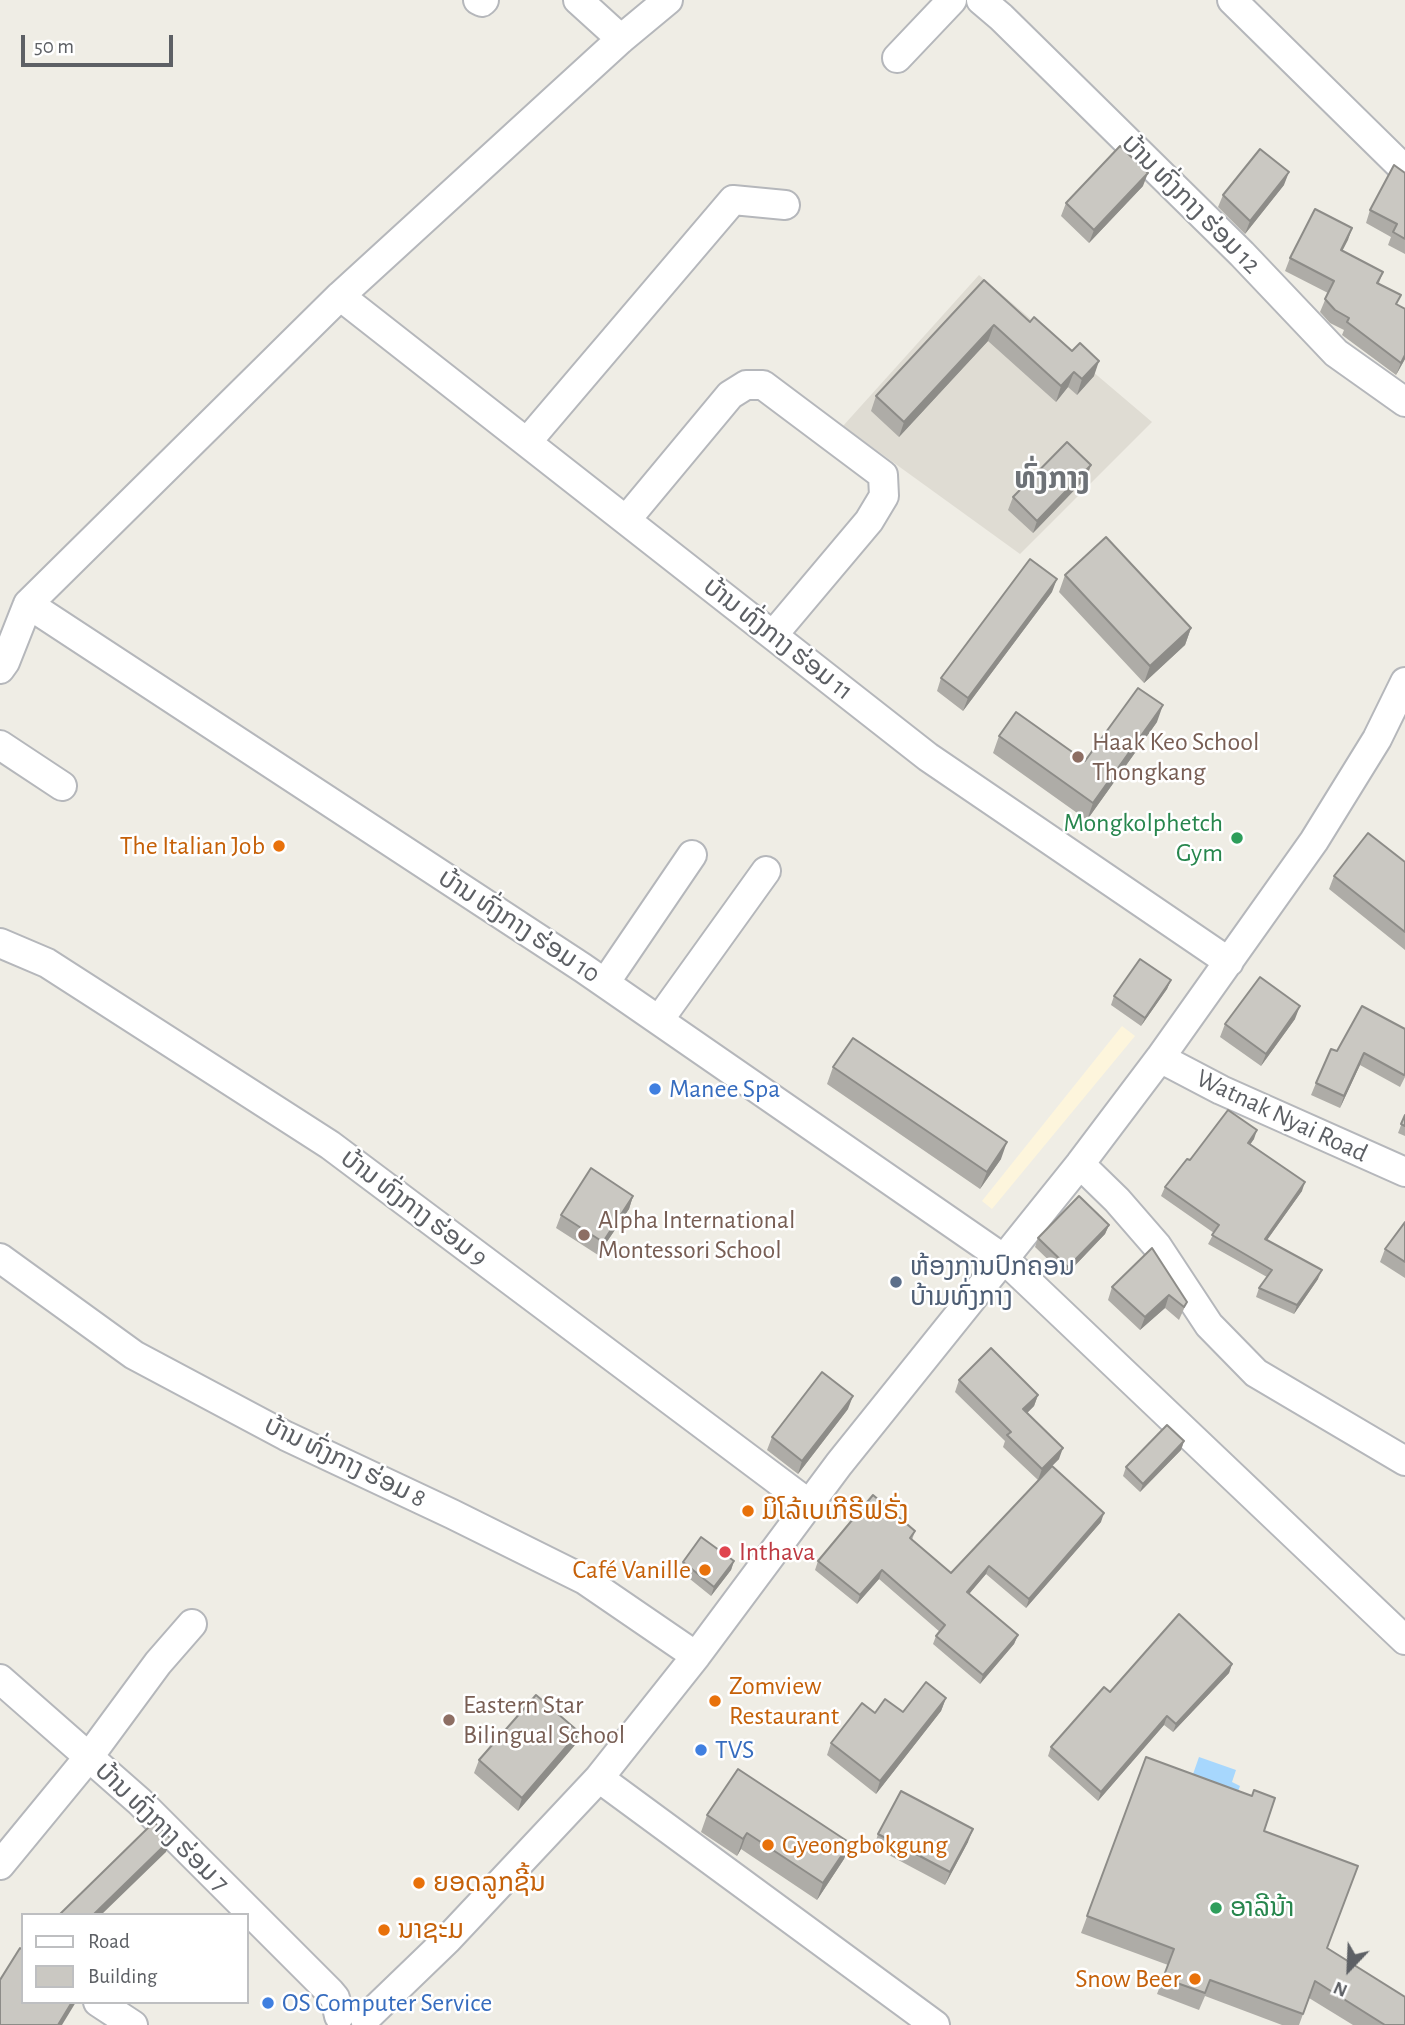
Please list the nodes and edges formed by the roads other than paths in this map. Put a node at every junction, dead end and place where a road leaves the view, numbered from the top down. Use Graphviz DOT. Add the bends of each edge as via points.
graph roads {
  1 [pos="478,0"];
  2 [pos="484,0"];
  3 [pos="578,0"];
  4 [pos="668,0"];
  5 [pos="952,0"];
  6 [pos="981,0"];
  7 [pos="1232,0"];
  8 [pos="621,39"];
  9 [pos="897,58"];
  10 [pos="1405,170"];
  11 [pos="785,205"];
  12 [pos="340,296"];
  13 [pos="1405,402"];
  14 [pos="527,442"];
  15 [pos="626,520"];
  16 [pos="28,604"];
  17 [pos="773,635"];
  18 [pos="0,669"];
  19 [pos="1405,682"];
  20 [pos="0,745"];
  21 [pos="62,786"];
  22 [pos="692,855"];
  23 [pos="766,871"];
  24 [pos="0,943"];
  25 [pos="1229,962"];
  26 [pos="605,983"];
  27 [pos="659,1020"];
  28 [pos="1160,1058"];
  29 [pos="1080,1164"];
  30 [pos="1405,1172"];
  31 [pos="0,1258"];
  32 [pos="1003,1259"];
  33 [pos="1405,1461"];
  34 [pos="809,1504"];
  35 [pos="192,1625"];
  36 [pos="1405,1640"];
  37 [pos="696,1656"];
  38 [pos="0,1679"];
  39 [pos="88,1758"];
  40 [pos="599,1779"];
  41 [pos="0,1865"];
  42 [pos="246,1913"];
  43 [pos="248,1915"];
  44 [pos="101,2004"];
  45 [pos="351,2021"];
  46 [pos="133,2025"];
  47 [pos="934,2025"];
  1 -- 2 [label="street"];
  3 -- 8 [label="street"];
  4 -- 8 [label="street"];
  5 -- 9 [label="street"];
  6 -- 13 [label="street, ບ້ານ ທົ່ງກາງ ຮ່ອມ 12" via="1242,254 1336,353"];
  7 -- 10 [label="street"];
  8 -- 12 [label="street"];
  11 -- 14 [label="street" via="733,200"];
  12 -- 14 [label="street, ບ້ານ ທົ່ງກາງ ຮ່ອມ 11"];
  12 -- 16 [label="street"];
  14 -- 15 [label="street, ບ້ານ ທົ່ງກາງ ຮ່ອມ 11"];
  15 -- 17 [label="street, ບ້ານ ທົ່ງກາງ ຮ່ອມ 11"];
  15 -- 17 [label="street" via="730,395 746,385 763,384 883,475 884,496 869,521"];
  16 -- 18 [label="street"];
  16 -- 26 [label="street, ບ້ານ ທົ່ງກາງ ຮ່ອມ 10"];
  17 -- 25 [label="street, ບ້ານ ທົ່ງກາງ ຮ່ອມ 11" via="928,757"];
  19 -- 25 [label="street" via="1377,739 1314,841"];
  20 -- 21 [label="street"];
  22 -- 26 [label="street"];
  23 -- 27 [label="street"];
  24 -- 34 [label="street, ບ້ານ ທົ່ງກາງ ຮ່ອມ 9" via="47,962 330,1145"];
  25 -- 28 [label="street"];
  26 -- 27 [label="street, ບ້ານ ທົ່ງກາງ ຮ່ອມ 10"];
  27 -- 32 [label="street, ບ້ານ ທົ່ງກາງ ຮ່ອມ 10"];
  28 -- 29 [label="street"];
  28 -- 30 [label="street, Watnak Nyai Road"];
  29 -- 32 [label="street"];
  29 -- 33 [label="street" via="1157,1246 1209,1325 1256,1373"];
  31 -- 37 [label="street, ບ້ານ ທົ່ງກາງ ຮ່ອມ 8" via="134,1355 286,1436 585,1580"];
  32 -- 34 [label="street"];
  32 -- 36 [label="street, ບ້ານ ທົ່ງກາງ ຮ່ອມ 10"];
  34 -- 37 [label="street"];
  35 -- 39 [label="street" via="158,1662"];
  37 -- 40 [label="street"];
  38 -- 39 [label="street, ບ້ານ ທົ່ງກາງ ຮ່ອມ 7"];
  39 -- 41 [label="street"];
  39 -- 42 [label="street, ບ້ານ ທົ່ງກາງ ຮ່ອມ 7"];
  40 -- 45 [label="street" via="447,1940"];
  40 -- 47 [label="street"];
  43 -- 45 [label="street, ບ້ານ ທົ່ງກາງ ຮ່ອມ 7" via="330,1992"];
  44 -- 46 [label="street"];
}
